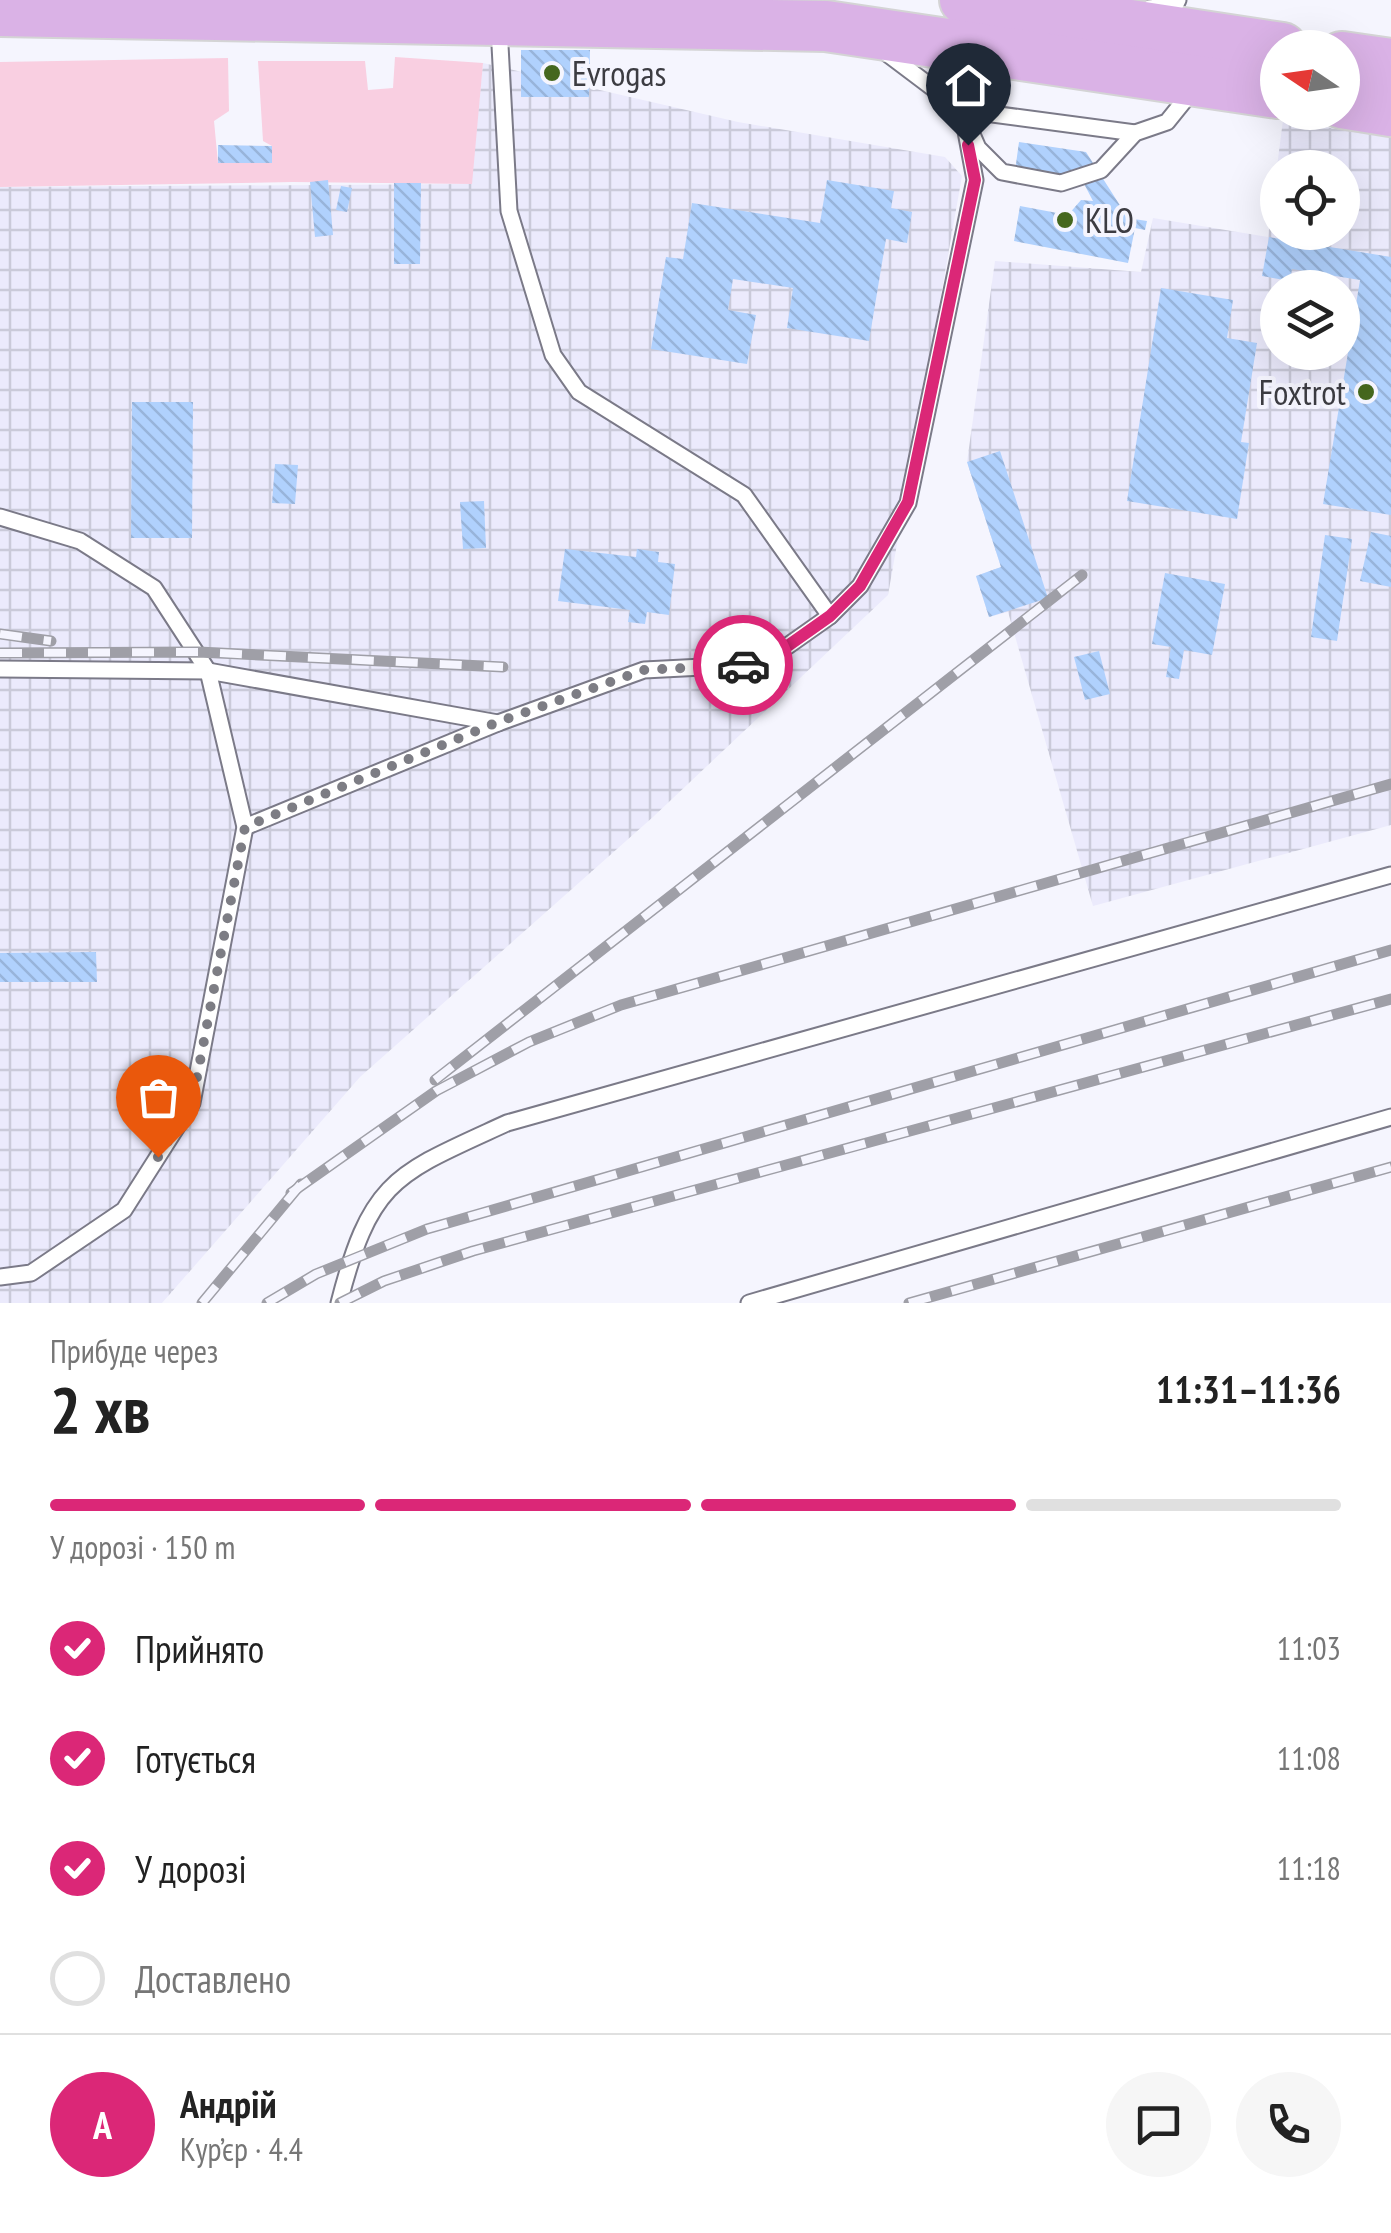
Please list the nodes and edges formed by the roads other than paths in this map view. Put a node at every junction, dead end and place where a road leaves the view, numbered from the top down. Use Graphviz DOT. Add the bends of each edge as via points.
graph roads {
  1 [pos="966,0"];
  2 [pos="1178,0"];
  3 [pos="0,11"];
  4 [pos="498,18"];
  5 [pos="1095,20"];
  6 [pos="854,31"];
  7 [pos="1260,45"];
  8 [pos="1360,59"];
  9 [pos="1391,64"];
  10 [pos="1210,83"];
  11 [pos="1260,90"];
  12 [pos="1360,106"];
  13 [pos="962,110"];
  14 [pos="1391,111"];
  15 [pos="1136,133"];
  16 [pos="0,517"];
  17 [pos="830,616"];
  18 [pos="0,669"];
  19 [pos="208,671"];
  20 [pos="498,722"];
  21 [pos="245,827"];
  22 [pos="1391,874"];
  23 [pos="1391,1118"];
  24 [pos="0,1277"];
  25 [pos="339,1303"];
  26 [pos="749,1303"];
  1 -- 5 [label="main road"];
  2 -- 5 [label="lane"];
  3 -- 4 [label="main road"];
  4 -- 6 [label="main road"];
  4 -- 17 [label="lane" via="509,211 553,355 579,392 744,495"];
  5 -- 7 [label="main road"];
  6 -- 10 [label="main road"];
  6 -- 13 [label="lane"];
  8 -- 9 [label="main road"];
  10 -- 11 [label="main road"];
  10 -- 15 [label="lane" via="1193,89 1167,122"];
  12 -- 14 [label="main road"];
  13 -- 15 [label="lane"];
  13 -- 15 [label="lane" via="978,148 1002,172 1061,183 1101,170"];
  13 -- 17 [label="lane" via="975,180 908,502 860,586"];
  16 -- 19 [label="lane" via="80,541 154,588"];
  17 -- 20 [label="lane" via="762,664 644,670"];
  18 -- 19 [label="lane"];
  19 -- 20 [label="lane"];
  19 -- 21 [label="lane"];
  20 -- 21 [label="lane"];
  21 -- 24 [label="lane" via="192,1103 124,1210 32,1273"];
  22 -- 25 [label="lane" via="507,1124 410,1168 375,1202"];
  23 -- 26 [label="lane"];
}
